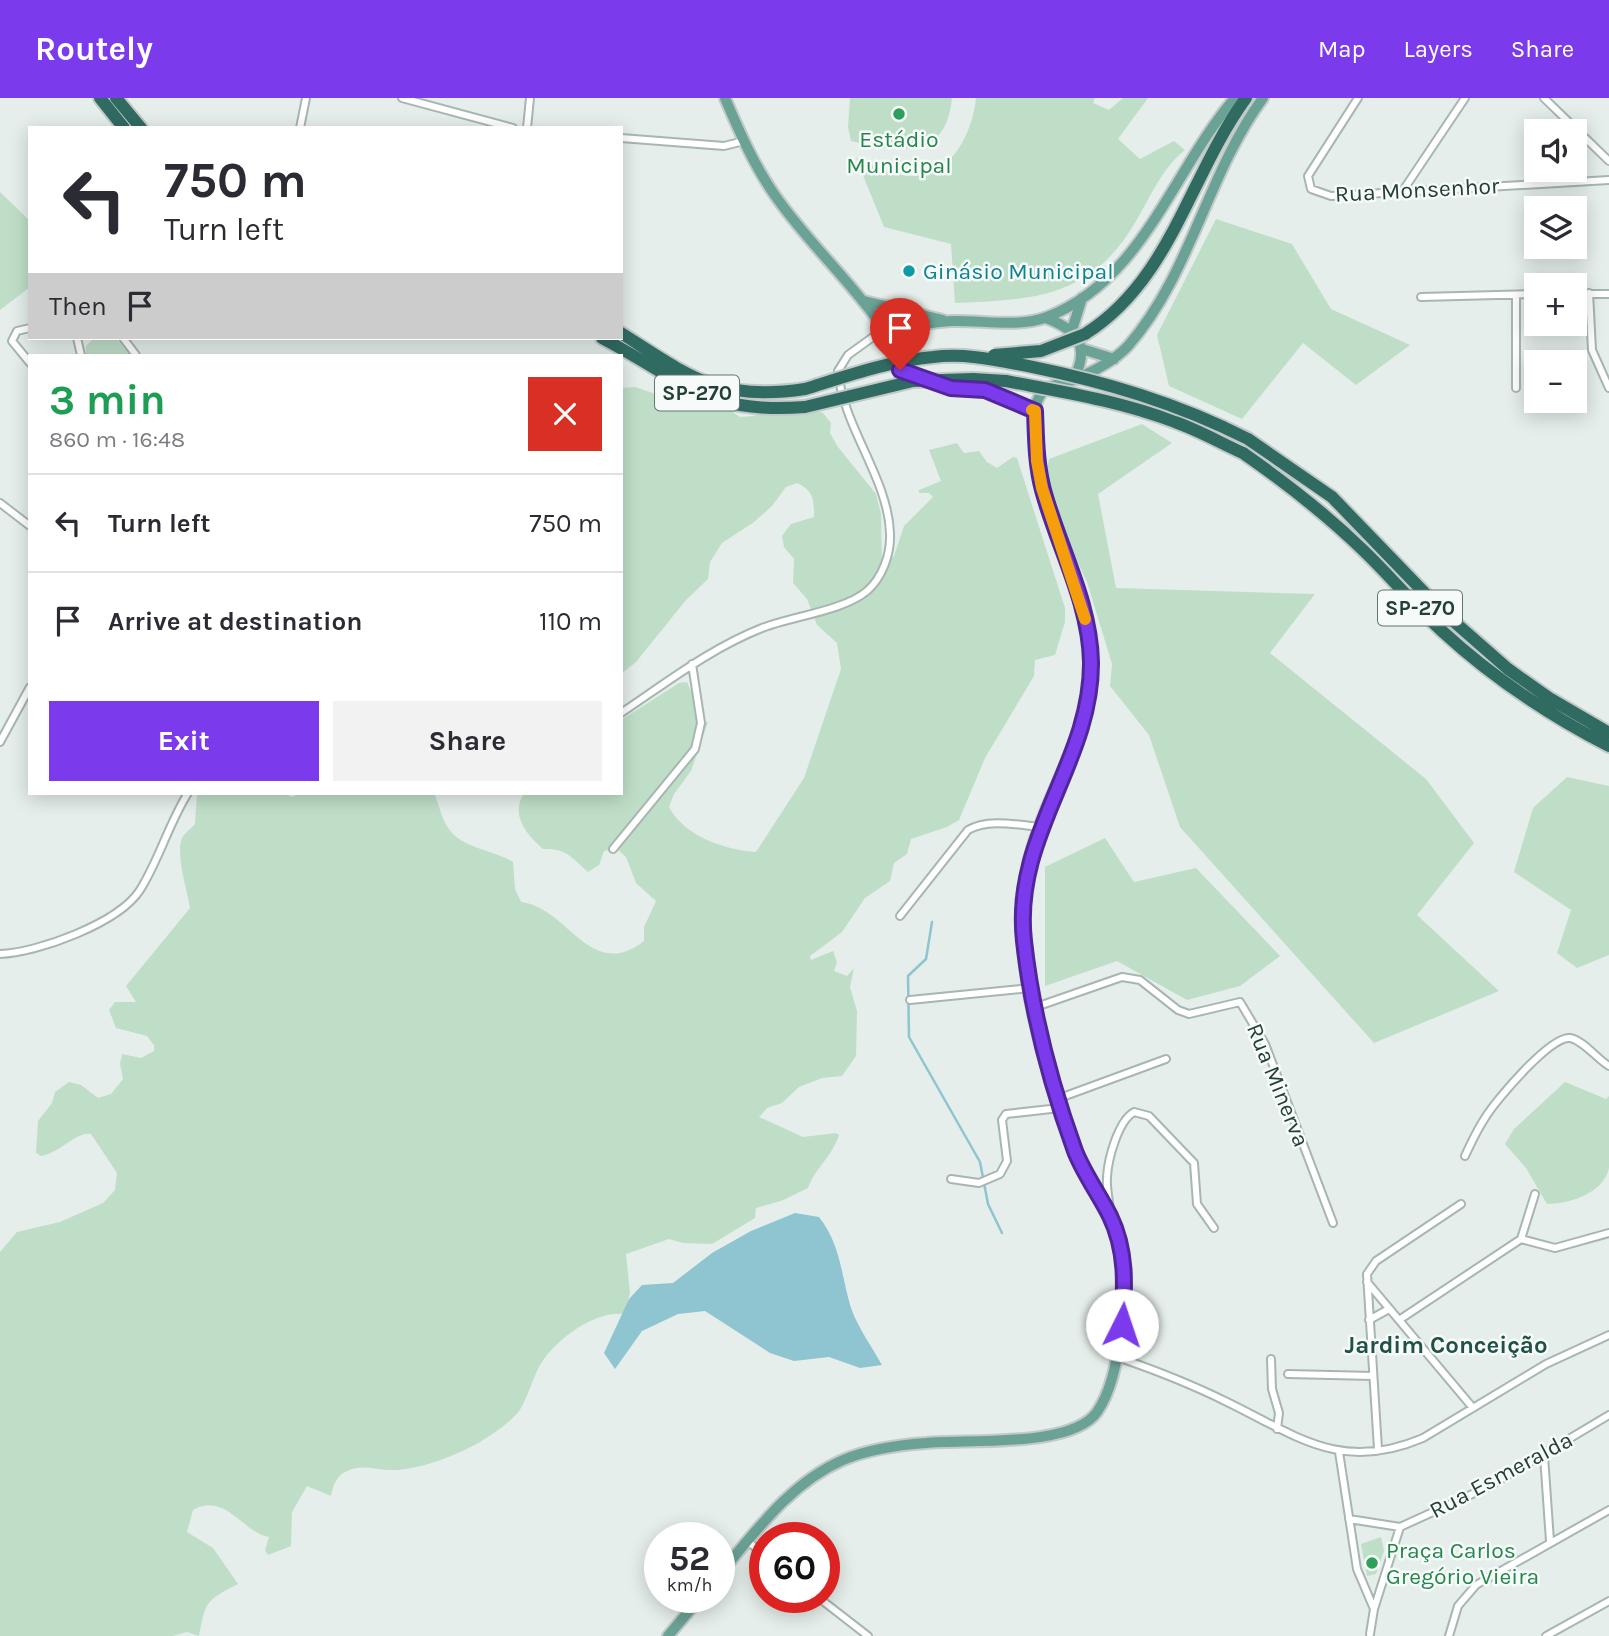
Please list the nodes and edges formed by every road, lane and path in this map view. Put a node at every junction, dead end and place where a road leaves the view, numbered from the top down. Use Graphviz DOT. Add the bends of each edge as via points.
graph roads {
  1 [pos="100,98"];
  2 [pos="116,98"];
  3 [pos="306,98"];
  4 [pos="402,98"];
  5 [pos="433,98"];
  6 [pos="530,98"];
  7 [pos="725,98"];
  8 [pos="1235,98"];
  9 [pos="1246,98"];
  10 [pos="1263,98"];
  11 [pos="1358,98"];
  12 [pos="1465,98"];
  13 [pos="1544,98"];
  14 [pos="435,107"];
  15 [pos="122,126"];
  16 [pos="139,126"];
  17 [pos="300,126"];
  18 [pos="505,126"];
  19 [pos="527,126"];
  20 [pos="623,138"];
  21 [pos="744,141"];
  22 [pos="1609,161"];
  23 [pos="1609,180"];
  24 [pos="1404,190"];
  25 [pos="1589,293"];
  26 [pos="1609,294"];
  27 [pos="1516,295"];
  28 [pos="1524,295"];
  29 [pos="1421,297"];
  30 [pos="1082,298"];
  31 [pos="864,301"];
  32 [pos="1046,318"];
  33 [pos="950,321"];
  34 [pos="28,328"];
  35 [pos="884,329"];
  36 [pos="1079,332"];
  37 [pos="623,334"];
  38 [pos="125,340"];
  39 [pos="605,340"];
  40 [pos="1082,349"];
  41 [pos="135,354"];
  42 [pos="966,356"];
  43 [pos="1114,359"];
  44 [pos="28,361"];
  45 [pos="1073,380"];
  46 [pos="1516,388"];
  47 [pos="1609,388"];
  48 [pos="1035,411"];
  49 [pos="0,503"];
  50 [pos="28,524"];
  51 [pos="692,664"];
  52 [pos="28,691"];
  53 [pos="623,712"];
  54 [pos="1609,733"];
  55 [pos="0,743"];
  56 [pos="1609,746"];
  57 [pos="187,795"];
  58 [pos="1041,827"];
  59 [pos="613,849"];
  60 [pos="900,916"];
  61 [pos="0,954"];
  62 [pos="1030,988"];
  63 [pos="910,1000"];
  64 [pos="1033,1008"];
  65 [pos="1166,1059"];
  66 [pos="1609,1066"];
  67 [pos="1059,1104"];
  68 [pos="1465,1156"];
  69 [pos="951,1179"];
  70 [pos="1535,1194"];
  71 [pos="1461,1204"];
  72 [pos="1111,1219"];
  73 [pos="1333,1223"];
  74 [pos="1214,1228"];
  75 [pos="1609,1233"];
  76 [pos="1521,1240"];
  77 [pos="1366,1281"];
  78 [pos="1389,1309"];
  79 [pos="1369,1320"];
  80 [pos="1399,1320"];
  81 [pos="1609,1335"];
  82 [pos="1117,1357"];
  83 [pos="1271,1359"];
  84 [pos="1288,1374"];
  85 [pos="1373,1376"];
  86 [pos="1473,1408"];
  87 [pos="1609,1415"];
  88 [pos="1277,1429"];
  89 [pos="1378,1449"];
  90 [pos="1339,1452"];
  91 [pos="1544,1455"];
  92 [pos="1609,1510"];
  93 [pos="1349,1519"];
  94 [pos="1400,1527"];
  95 [pos="747,1541"];
  96 [pos="1550,1541"];
  97 [pos="735,1556"];
  98 [pos="1609,1601"];
  99 [pos="1374,1609"];
  100 [pos="687,1613"];
  101 [pos="838,1613"];
  102 [pos="1369,1635"];
  103 [pos="668,1636"];
  104 [pos="867,1636"];
  105 [pos="1449,1636"];
  106 [pos="1546,1636"];
  1 -- 15 [label="highway"];
  2 -- 16 [label="highway"];
  3 -- 17 [label="street"];
  4 -- 14 [label="street"];
  5 -- 14 [label="street"];
  6 -- 19 [label="street"];
  7 -- 21 [label="main road"];
  8 -- 30 [label="main road" via="1191,157 1144,234 1117,269"];
  9 -- 36 [label="highway" via="1143,280 1123,305"];
  10 -- 43 [label="main road" via="1223,161 1153,315"];
  11 -- 24 [label="street, Rua Monsenhor" via="1308,176 1311,189 1331,196"];
  12 -- 24 [label="street"];
  13 -- 22 [label="street"];
  14 -- 18 [label="street"];
  20 -- 21 [label="street" via="724,146"];
  21 -- 31 [label="main road" via="773,194"];
  23 -- 24 [label="street, Rua Monsenhor"];
  25 -- 26 [label="street"];
  25 -- 47 [label="street" via="1592,350"];
  27 -- 28 [label="street"];
  27 -- 29 [label="street"];
  27 -- 46 [label="street"];
  30 -- 32 [label="main road"];
  30 -- 36 [label="main road"];
  31 -- 33 [label="main road"];
  31 -- 35 [label="main road"];
  32 -- 33 [label="main road" via="1001,323"];
  32 -- 36 [label="main road"];
  33 -- 35 [label="main road"];
  34 -- 44 [label="street" via="17,331 12,341"];
  35 -- 48 [label="street" via="891,358 900,370 951,388 985,390"];
  35 -- 51 [label="street" via="848,355 838,371 844,404 887,514 890,535 881,575 853,601 761,628"];
  36 -- 40 [label="main road"];
  36 -- 42 [label="highway, bridge" via="1041,351"];
  37 -- 42 [label="highway, SP-270, bridge" via="677,369 748,394 805,389 904,360"];
  38 -- 41 [label="street"];
  39 -- 56 [label="highway, SP-270, bridge" via="698,394 753,408 805,407 913,381 973,379 1071,393 1192,429 1243,453 1333,522 1473,658 1547,712"];
  40 -- 43 [label="main road"];
  40 -- 45 [label="main road"];
  42 -- 54 [label="highway, SP-270, bridge" via="1137,391 1248,439 1332,497 1443,611 1508,669"];
  43 -- 45 [label="main road"];
  45 -- 48 [label="main road" via="1045,389"];
  48 -- 58 [label="main road" via="1042,488 1085,620 1091,662 1081,732"];
  49 -- 50 [label="street"];
  51 -- 53 [label="street"];
  51 -- 59 [label="street" via="701,723 695,749"];
  52 -- 55 [label="street"];
  57 -- 61 [label="street" via="140,891 122,907 45,948"];
  58 -- 60 [label="street" via="997,824 968,830"];
  58 -- 62 [label="main road" via="1024,888 1023,938"];
  62 -- 63 [label="street"];
  62 -- 64 [label="main road"];
  64 -- 67 [label="main road"];
  64 -- 73 [label="street, Rua Minerva" via="1122,977 1140,980 1189,1014 1240,1002 1265,1044"];
  65 -- 67 [label="street"];
  66 -- 68 [label="street" via="1567,1037 1550,1047 1486,1115"];
  67 -- 69 [label="street" via="1003,1116 1007,1161 994,1179 979,1183"];
  67 -- 72 [label="main road" via="1078,1157"];
  70 -- 76 [label="street"];
  71 -- 77 [label="street" via="1376,1261"];
  72 -- 74 [label="street" via="1107,1177 1111,1159 1124,1122 1140,1112 1191,1157 1197,1204"];
  72 -- 82 [label="main road" via="1124,1268"];
  75 -- 76 [label="street" via="1555,1248"];
  76 -- 80 [label="street"];
  77 -- 78 [label="street"];
  77 -- 79 [label="street"];
  78 -- 79 [label="street"];
  78 -- 80 [label="street"];
  79 -- 85 [label="street"];
  80 -- 86 [label="street"];
  81 -- 86 [label="street" via="1546,1364"];
  82 -- 88 [label="street" via="1179,1379"];
  82 -- 95 [label="main road" via="1097,1413 1084,1425 1040,1436 872,1450 839,1462 793,1492"];
  83 -- 88 [label="street"];
  84 -- 85 [label="street"];
  85 -- 89 [label="street"];
  86 -- 89 [label="street" via="1403,1447"];
  87 -- 91 [label="street, Rua Esmeralda"];
  88 -- 90 [label="street"];
  89 -- 90 [label="street"];
  90 -- 93 [label="street"];
  91 -- 94 [label="street, Rua Esmeralda" via="1490,1486"];
  91 -- 96 [label="street"];
  92 -- 96 [label="street"];
  93 -- 94 [label="street"];
  93 -- 99 [label="street" via="1357,1569"];
  94 -- 99 [label="street"];
  95 -- 97 [label="main road"];
  96 -- 105 [label="street" via="1465,1594"];
  98 -- 106 [label="street"];
  99 -- 102 [label="street"];
  100 -- 103 [label="main road"];
  101 -- 104 [label="street"];
}
